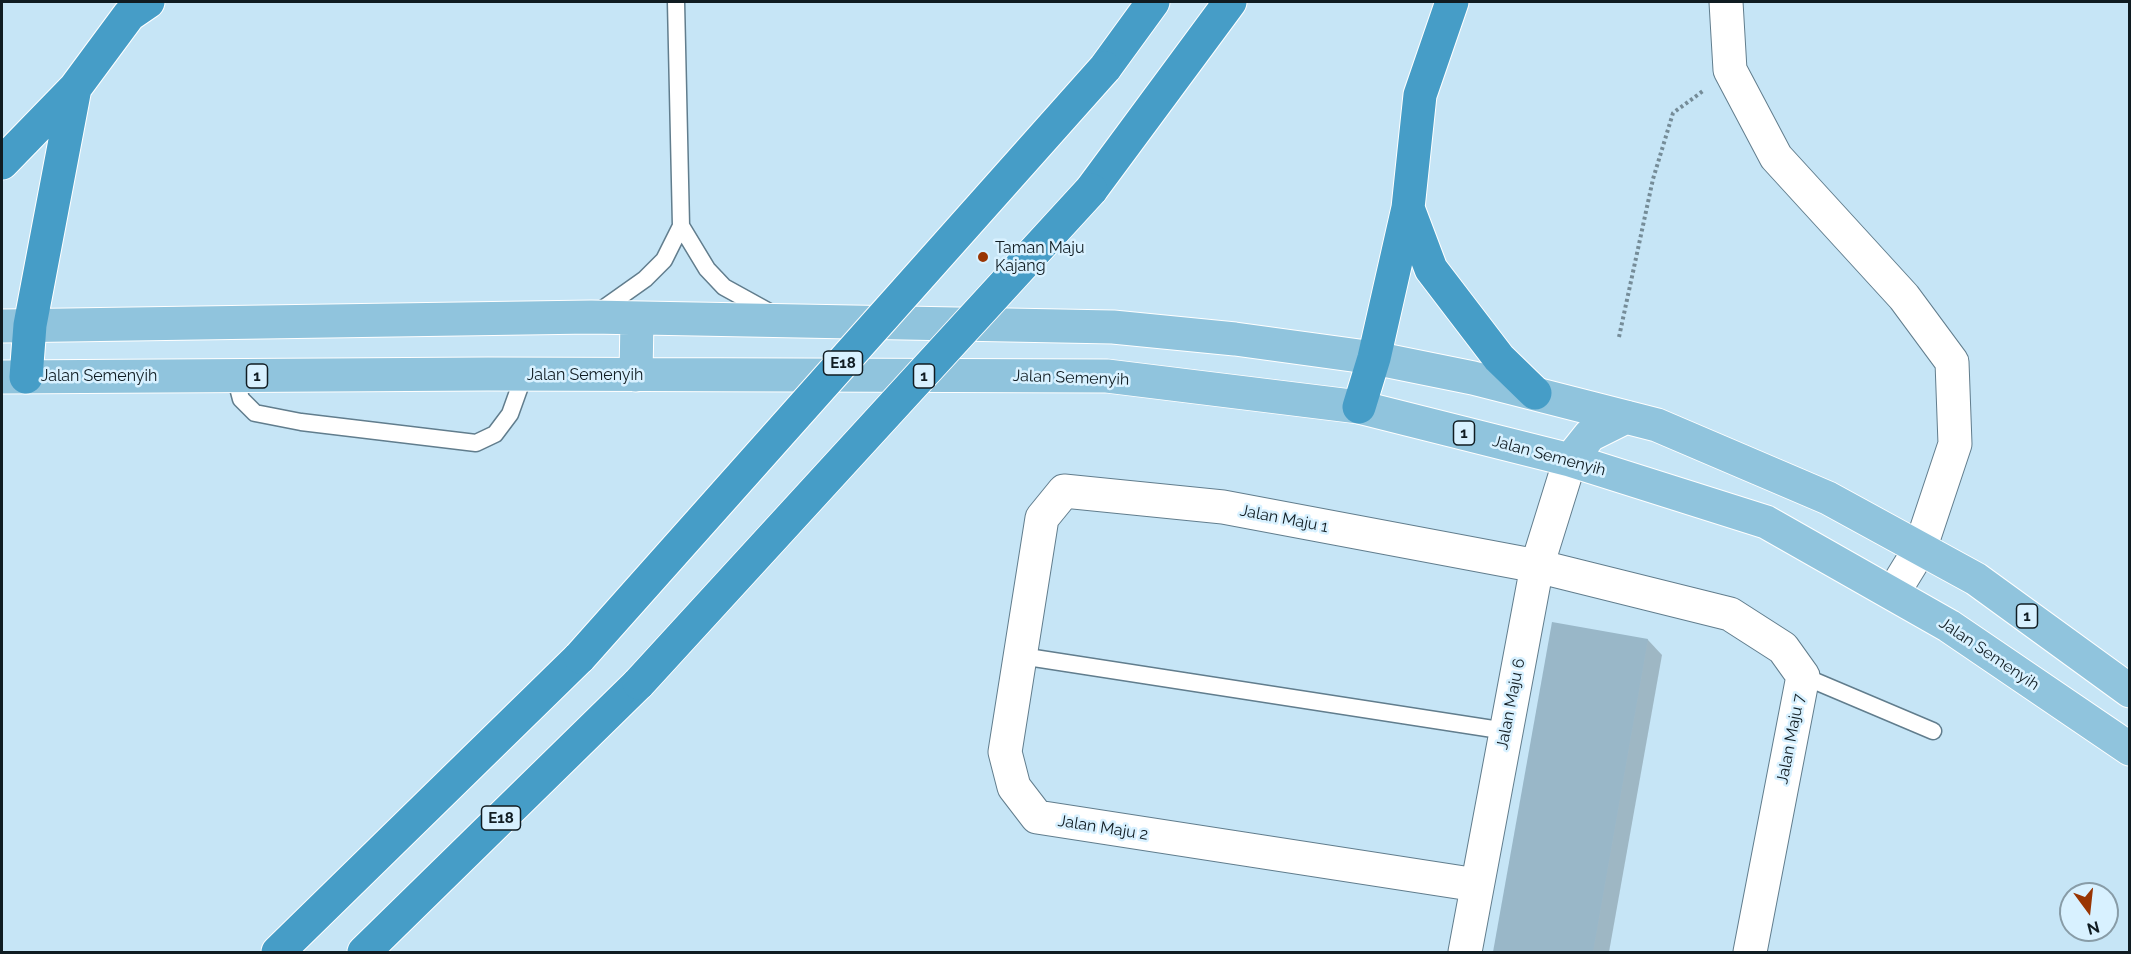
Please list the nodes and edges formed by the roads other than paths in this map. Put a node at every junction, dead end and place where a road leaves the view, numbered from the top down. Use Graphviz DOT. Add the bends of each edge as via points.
graph roads {
  1 [pos="147,2"];
  2 [pos="676,2"];
  3 [pos="1153,2"];
  4 [pos="1230,2"];
  5 [pos="1452,2"];
  6 [pos="1726,2"];
  7 [pos="75,88"];
  8 [pos="2,163"];
  9 [pos="1408,208"];
  10 [pos="681,226"];
  11 [pos="591,317"];
  12 [pos="637,319"];
  13 [pos="786,321"];
  14 [pos="16,326"];
  15 [pos="1374,358"];
  16 [pos="524,375"];
  17 [pos="636,375"];
  18 [pos="236,376"];
  19 [pos="14,377"];
  20 [pos="1544,395"];
  21 [pos="1359,407"];
  22 [pos="1626,417"];
  23 [pos="1570,459"];
  24 [pos="1042,518"];
  25 [pos="1920,549"];
  26 [pos="1537,566"];
  27 [pos="1893,593"];
  28 [pos="1021,656"];
  29 [pos="1803,676"];
  30 [pos="2130,691"];
  31 [pos="1506,731"];
  32 [pos="1933,731"];
  33 [pos="2130,749"];
  34 [pos="1477,885"];
  35 [pos="278,952"];
  36 [pos="364,952"];
  37 [pos="1465,952"];
  38 [pos="1750,952"];
  1 -- 7 [label="highway" via="129,15"];
  2 -- 10 [label="lane"];
  3 -- 35 [label="highway, E18, bridge" via="1105,69 580,657"];
  4 -- 36 [label="highway, E18, bridge" via="1091,190 639,683"];
  5 -- 9 [label="highway" via="1420,94"];
  6 -- 25 [label="street" via="1730,70 1776,157 1904,297 1952,362 1955,444"];
  7 -- 8 [label="highway"];
  7 -- 14 [label="highway"];
  9 -- 15 [label="highway"];
  9 -- 20 [label="highway" via="1431,269 1499,358"];
  10 -- 11 [label="lane" via="664,260 645,279"];
  10 -- 13 [label="lane" via="707,269 724,287"];
  11 -- 12 [label="main road, 1"];
  11 -- 14 [label="main road, 1"];
  12 -- 13 [label="main road, 1"];
  12 -- 17 [label="main road"];
  13 -- 15 [label="main road, 1" via="1113,327"];
  14 -- 19 [label="highway"];
  15 -- 20 [label="main road, 1"];
  15 -- 21 [label="highway"];
  16 -- 17 [label="main road, Jalan Semenyih / 1"];
  16 -- 18 [label="main road, Jalan Semenyih / 1"];
  16 -- 18 [label="lane" via="510,414 495,434 476,443 255,413 241,399"];
  17 -- 21 [label="main road, Jalan Semenyih / 1" via="1107,376"];
  18 -- 19 [label="main road, Jalan Semenyih / 1"];
  20 -- 22 [label="main road, 1"];
  20 -- 23 [label="main road" via="1564,429"];
  21 -- 23 [label="main road, Jalan Semenyih / 1"];
  22 -- 23 [label="main road" via="1590,435"];
  22 -- 25 [label="main road, 1" via="1657,425 1828,498"];
  23 -- 26 [label="street, Jalan Maju 6"];
  23 -- 27 [label="main road, Jalan Semenyih / 1" via="1766,522"];
  24 -- 26 [label="street, Jalan Maju 1" via="1064,491 1223,507"];
  24 -- 28 [label="street, Jalan Maju 2"];
  25 -- 27 [label="street"];
  25 -- 30 [label="main road, 1" via="1976,579"];
  26 -- 29 [label="street, Jalan Maju 7" via="1731,614 1782,648"];
  26 -- 31 [label="street, Jalan Maju 6"];
  27 -- 33 [label="main road, Jalan Semenyih / 1"];
  28 -- 31 [label="lane"];
  28 -- 34 [label="street, Jalan Maju 2" via="1005,752 1014,787 1037,817"];
  29 -- 32 [label="lane"];
  29 -- 38 [label="street, Jalan Maju 7"];
  31 -- 34 [label="street, Jalan Maju 6"];
  34 -- 37 [label="street, Jalan Maju 6"];
}
